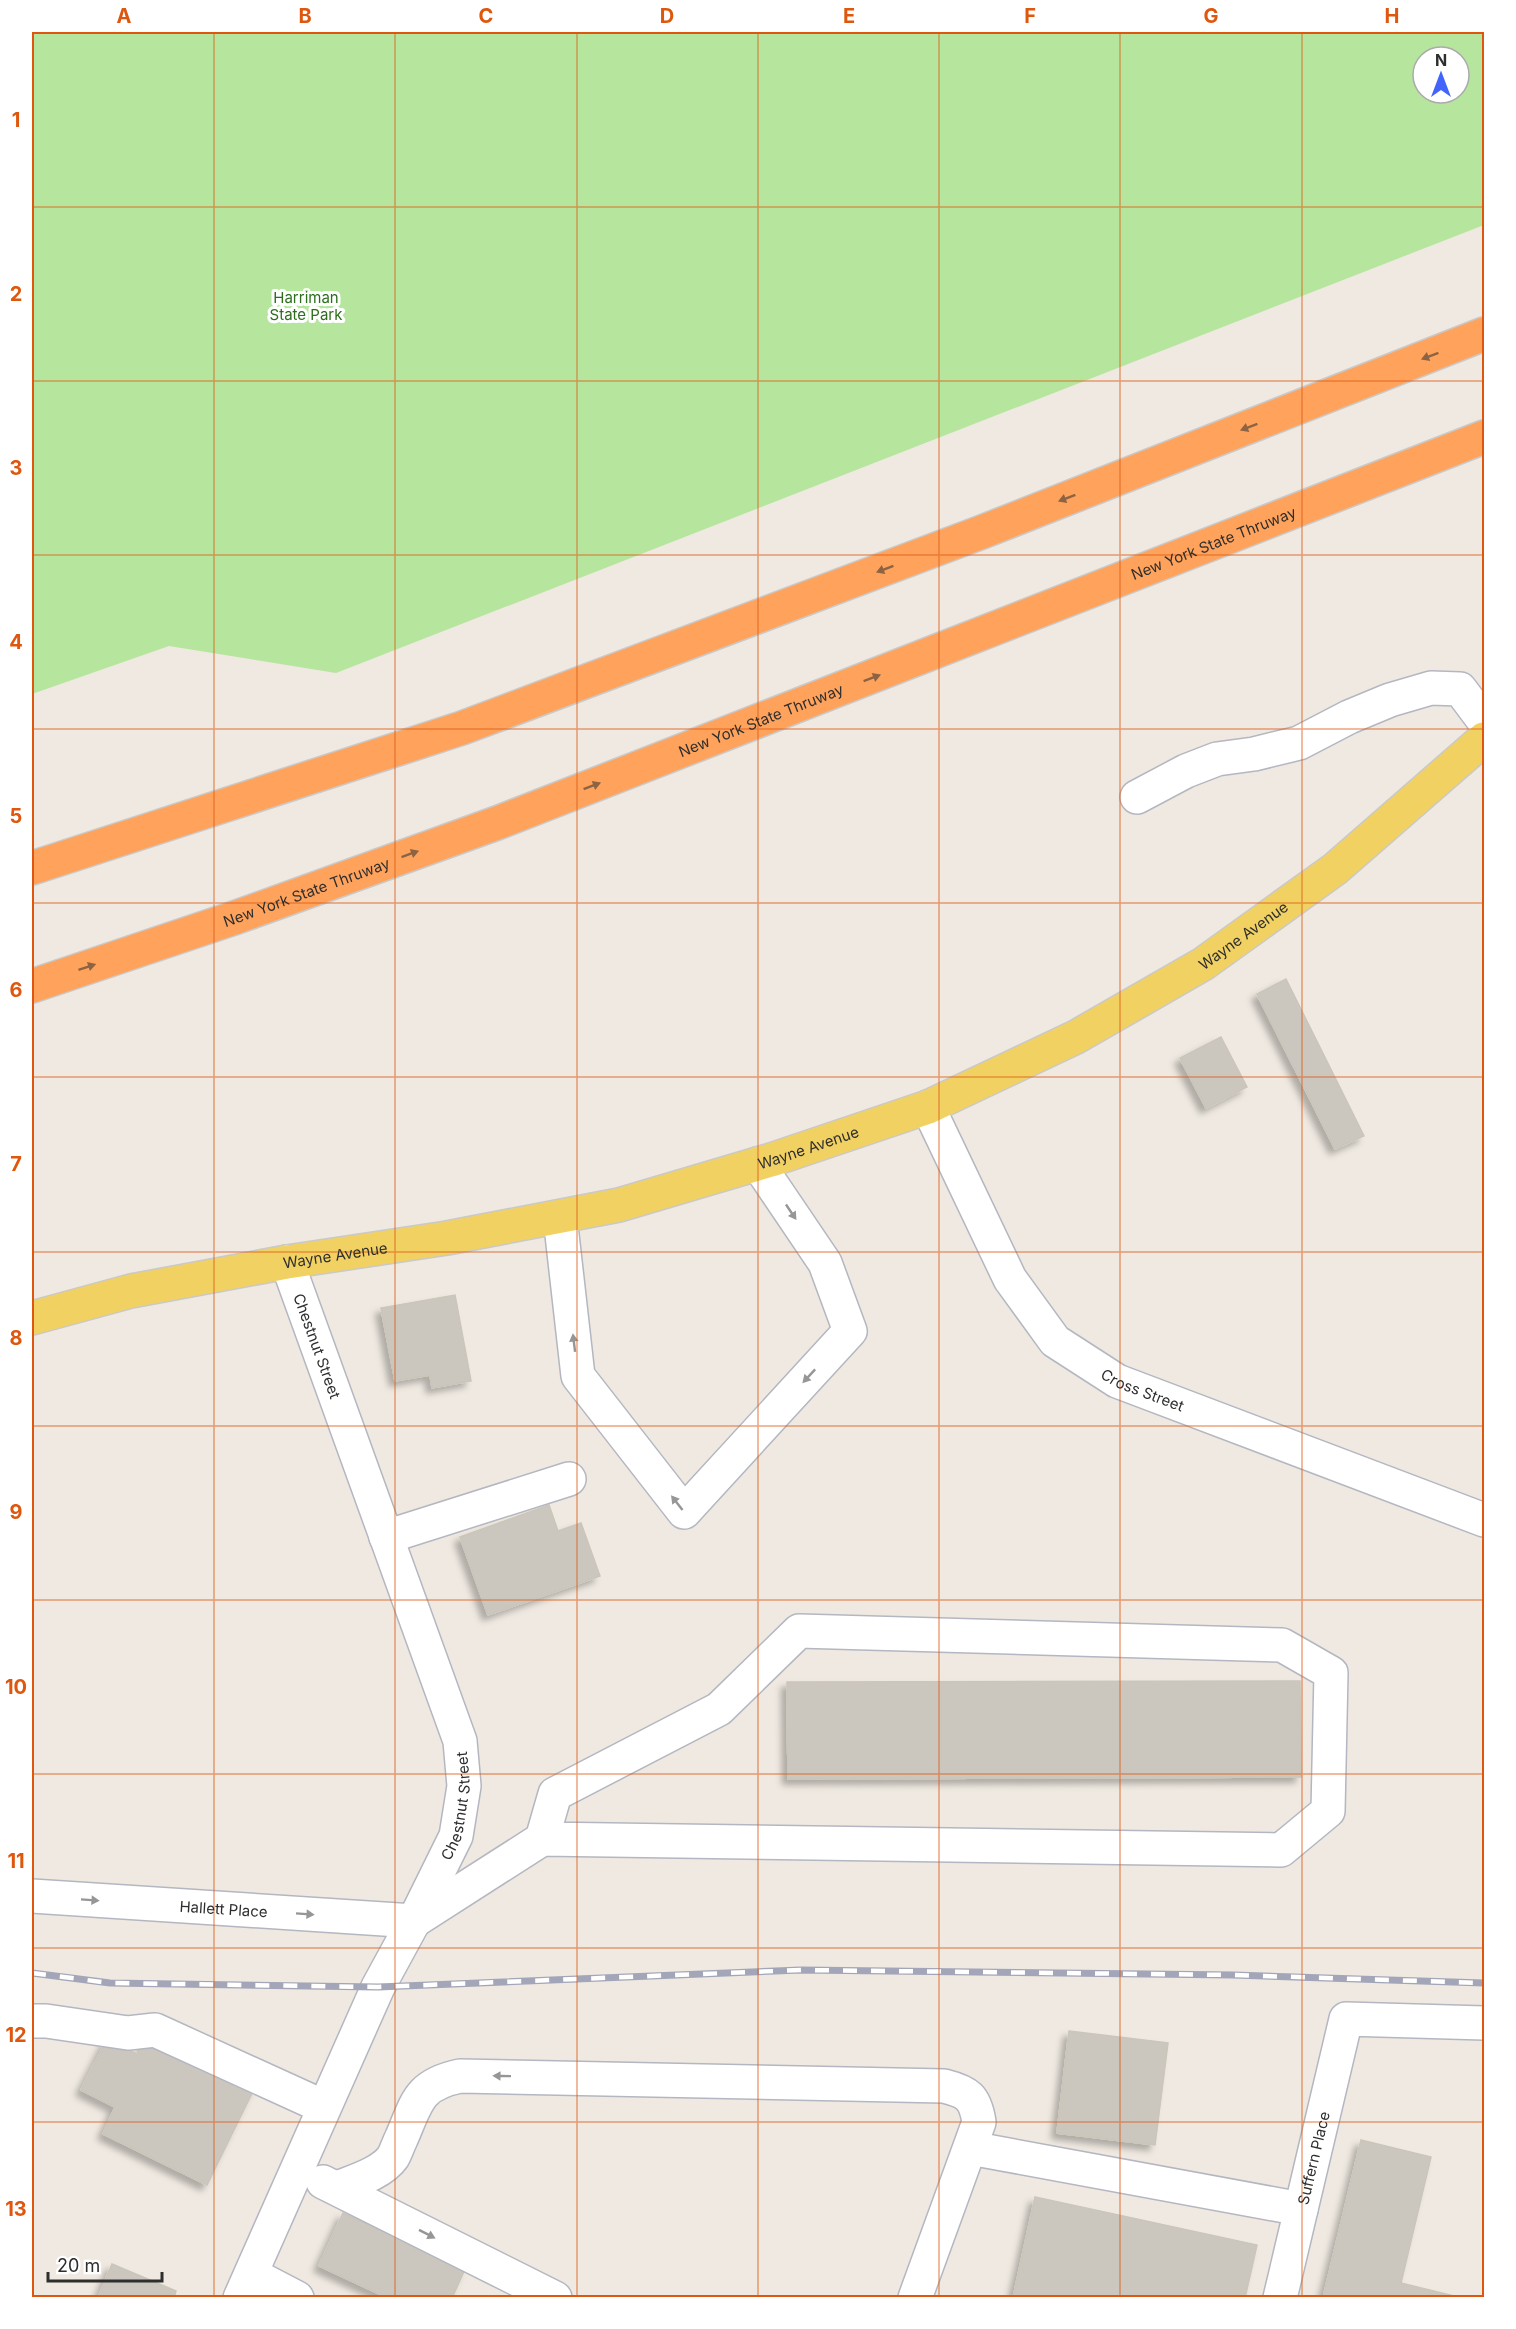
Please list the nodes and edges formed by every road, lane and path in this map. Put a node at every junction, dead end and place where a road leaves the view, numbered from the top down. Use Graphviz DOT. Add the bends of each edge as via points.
graph roads {
  1 [pos="1485,334"];
  2 [pos="1485,437"];
  3 [pos="1485,721"];
  4 [pos="1485,739"];
  5 [pos="1137,797"];
  6 [pos="32,868"];
  7 [pos="32,986"];
  8 [pos="927,1107"];
  9 [pos="758,1164"];
  10 [pos="560,1217"];
  11 [pos="287,1262"];
  12 [pos="32,1318"];
  13 [pos="569,1479"];
  14 [pos="1485,1520"];
  15 [pos="386,1537"];
  16 [pos="542,1839"];
  17 [pos="32,1896"];
  18 [pos="414,1921"];
  19 [pos="32,2021"];
  20 [pos="1485,2023"];
  21 [pos="324,2107"];
  22 [pos="970,2148"];
  23 [pos="393,2157"];
  24 [pos="297,2169"];
  25 [pos="337,2188"];
  26 [pos="1301,2209"];
  27 [pos="385,2212"];
  28 [pos="245,2286"];
  29 [pos="297,2298"];
  30 [pos="555,2298"];
  31 [pos="915,2298"];
  32 [pos="1280,2298"];
  1 -- 6 [label="highway, one-way" via="982,532 462,728"];
  7 -- 2 [label="highway, New York State Thruway, one-way" via="497,823"];
  3 -- 5 [label="street" via="1460,689 1431,688 1390,700 1299,743 1207,763"];
  4 -- 8 [label="main road, Wayne Avenue" via="1335,870 1203,964 1076,1037"];
  8 -- 9 [label="main road, Wayne Avenue"];
  8 -- 14 [label="street, Cross Street" via="1010,1279 1055,1341 1117,1381"];
  9 -- 10 [label="main road, Wayne Avenue" via="619,1205"];
  9 -- 10 [label="street, one-way" via="825,1263 850,1331 684,1512 578,1376"];
  10 -- 11 [label="main road, Wayne Avenue"];
  11 -- 12 [label="main road, Wayne Avenue" via="131,1291"];
  11 -- 15 [label="street, Chestnut Street"];
  13 -- 15 [label="street"];
  15 -- 18 [label="street, Chestnut Street" via="460,1741 464,1786 456,1836"];
  16 -- 16 [label="street" via="1281,1850 1328,1811 1331,1673 1282,1646 799,1631 719,1710 555,1794"];
  16 -- 18 [label="street"];
  17 -- 18 [label="street, Hallett Place, one-way"];
  18 -- 21 [label="street, Chestnut Street" via="378,1987"];
  19 -- 21 [label="street" via="128,2033 155,2030"];
  20 -- 26 [label="street, Suffern Place" via="1346,2019"];
  21 -- 24 [label="street, Chestnut Street"];
  22 -- 23 [label="street, one-way" via="979,2122 976,2104 962,2091 944,2086 460,2076 428,2087 417,2101"];
  22 -- 26 [label="street"];
  22 -- 31 [label="street"];
  23 -- 25 [label="street" via="371,2173"];
  23 -- 27 [label="street"];
  24 -- 25 [label="street"];
  24 -- 28 [label="street, Chestnut Street"];
  25 -- 27 [label="street"];
  26 -- 32 [label="street, Suffern Place"];
  27 -- 30 [label="street, one-way"];
  28 -- 29 [label="street"];
}
